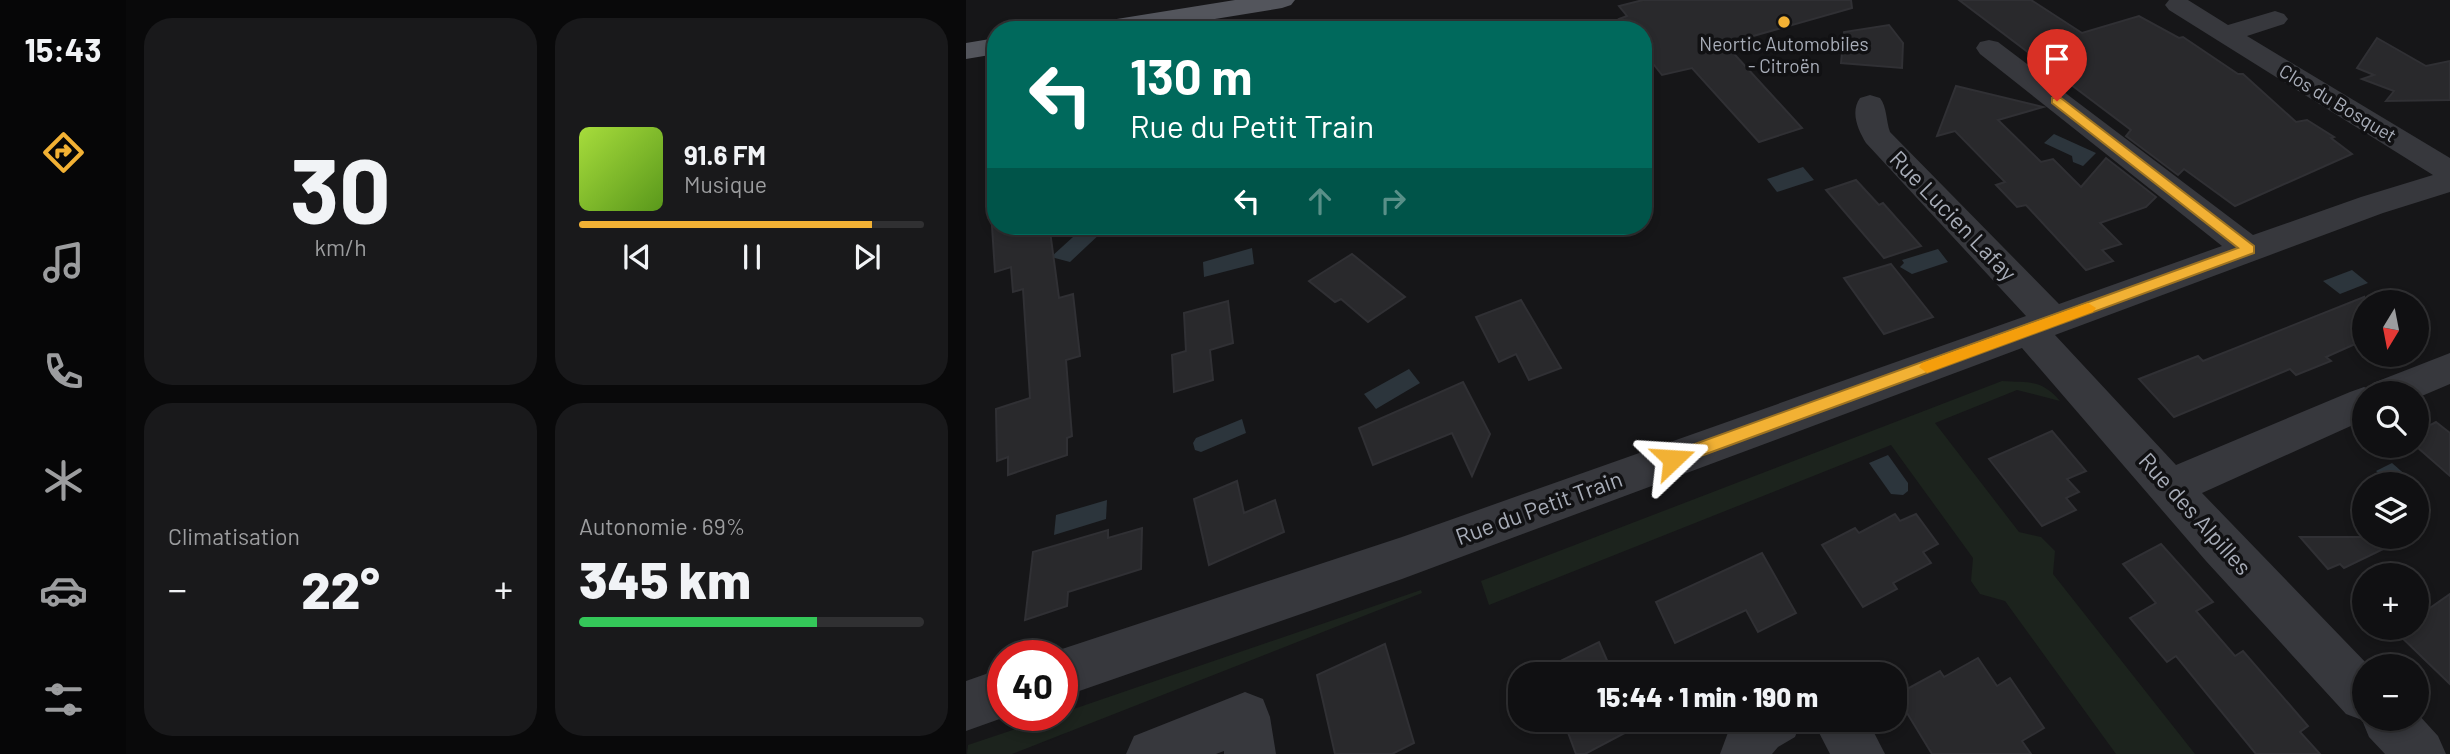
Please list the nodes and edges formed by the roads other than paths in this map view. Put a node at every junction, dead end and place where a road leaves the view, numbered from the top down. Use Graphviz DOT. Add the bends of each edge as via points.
graph roads {
  1 [pos="1282,0"];
  2 [pos="2178,5"];
  3 [pos="2275,19"];
  4 [pos="1153,21"];
  5 [pos="2225,34"];
  6 [pos="987,48"];
  7 [pos="1989,48"];
  8 [pos="966,51"];
  9 [pos="1870,104"];
  10 [pos="2450,172"];
  11 [pos="2450,181"];
  12 [pos="2249,250"];
  13 [pos="2040,325"];
  14 [pos="2352,408"];
  15 [pos="2170,487"];
  16 [pos="1078,667"];
  17 [pos="2352,683"];
  18 [pos="987,699"];
  19 [pos="966,706"];
  20 [pos="2398,731"];
  21 [pos="1756,732"];
  22 [pos="1845,732"];
  23 [pos="1177,749"];
  24 [pos="1250,754"];
  25 [pos="1746,754"];
  26 [pos="1859,754"];
  27 [pos="2420,754"];
  1 -- 4 [label="main road"];
  2 -- 5 [label="street, Clos du Bosquet"];
  3 -- 5 [label="street"];
  5 -- 10 [label="street, Clos du Bosquet"];
  6 -- 8 [label="main road"];
  7 -- 12 [label="street"];
  9 -- 13 [label="street, Rue Lucien Lafay" via="1877,136"];
  11 -- 12 [label="street, Rue du Petit Train"];
  12 -- 13 [label="street, Rue du Petit Train"];
  13 -- 15 [label="street, Rue des Alpilles"];
  13 -- 16 [label="street, Rue du Petit Train" via="1402,558"];
  14 -- 15 [label="street"];
  15 -- 17 [label="street, Rue des Alpilles"];
  18 -- 19 [label="street"];
  20 -- 27 [label="street"];
  21 -- 25 [label="street" via="1749,739"];
  22 -- 26 [label="street"];
  23 -- 24 [label="street" via="1245,717"];
}
